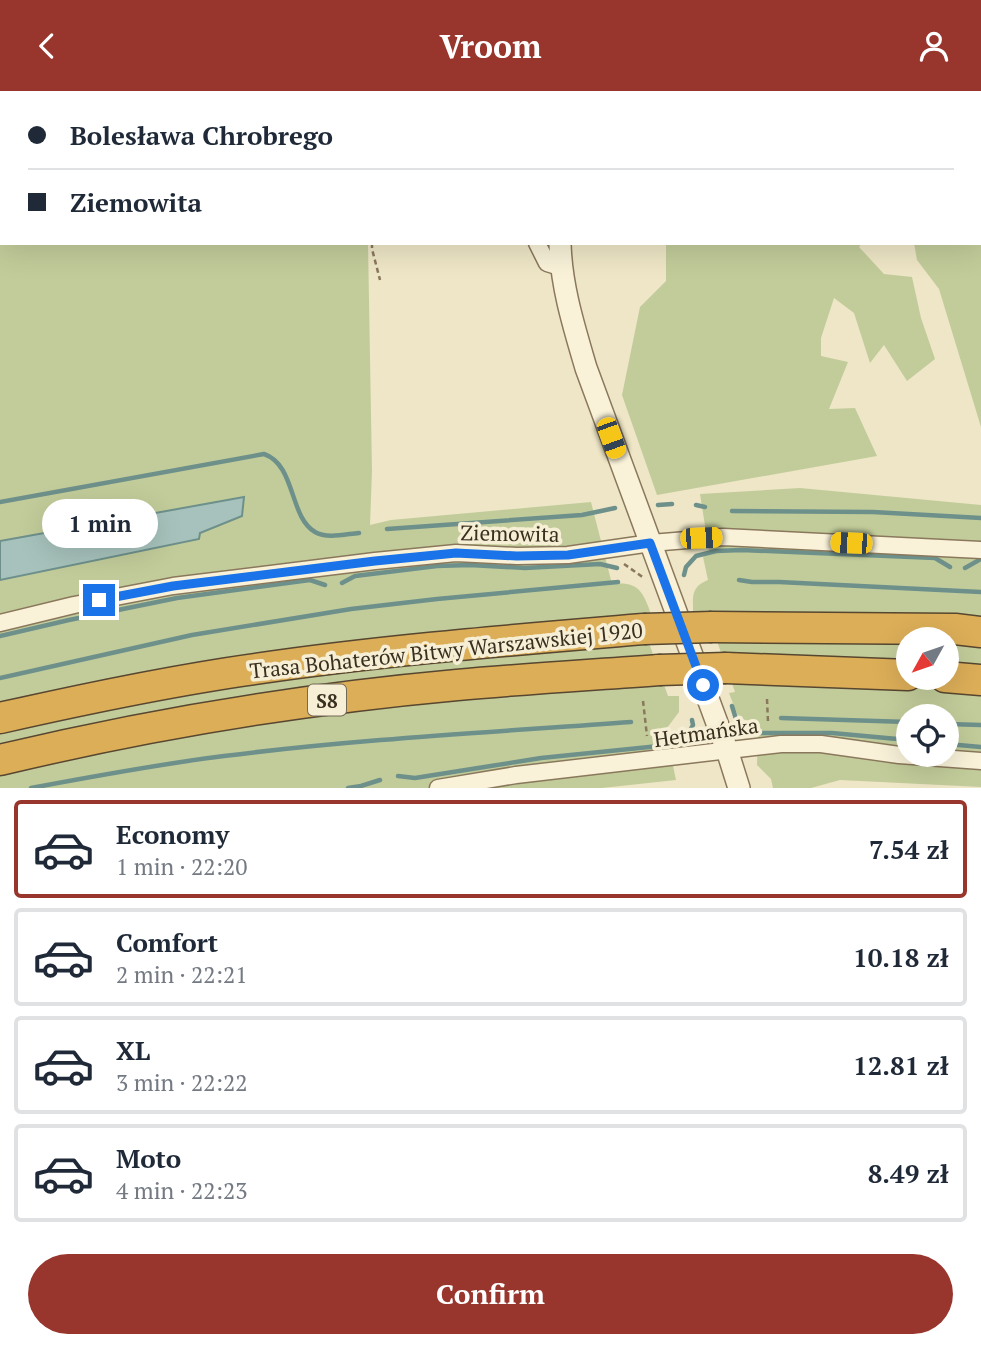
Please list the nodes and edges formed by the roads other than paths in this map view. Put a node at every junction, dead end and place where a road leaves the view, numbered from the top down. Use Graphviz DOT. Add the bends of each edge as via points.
graph roads {
  1 [pos="538,245"];
  2 [pos="560,245"];
  3 [pos="560,267"];
  4 [pos="650,543"];
  5 [pos="981,550"];
  6 [pos="0,623"];
  7 [pos="981,632"];
  8 [pos="896,675"];
  9 [pos="959,678"];
  10 [pos="981,680"];
  11 [pos="0,718"];
  12 [pos="727,750"];
  13 [pos="0,760"];
  14 [pos="981,761"];
  15 [pos="438,788"];
  16 [pos="739,788"];
  1 -- 3 [label="street" via="547,263"];
  2 -- 3 [label="street"];
  3 -- 4 [label="street" via="586,368"];
  4 -- 5 [label="street, Ziemowita" via="723,537"];
  4 -- 6 [label="street, Ziemowita" via="568,555 456,553 353,563 173,586"];
  4 -- 12 [label="street"];
  7 -- 11 [label="highway, Trasa Bohaterów Bitwy Warszawskiej 1920 / S8, bridge" via="712,627 455,645 255,669"];
  8 -- 13 [label="highway, Trasa Bohaterów Bitwy Warszawskiej 1920 / S8, bridge" via="726,668 456,685 168,724"];
  9 -- 10 [label="highway"];
  12 -- 14 [label="street, Hetmańska" via="813,744"];
  12 -- 15 [label="street, Hetmańska"];
  12 -- 16 [label="street"];
}
